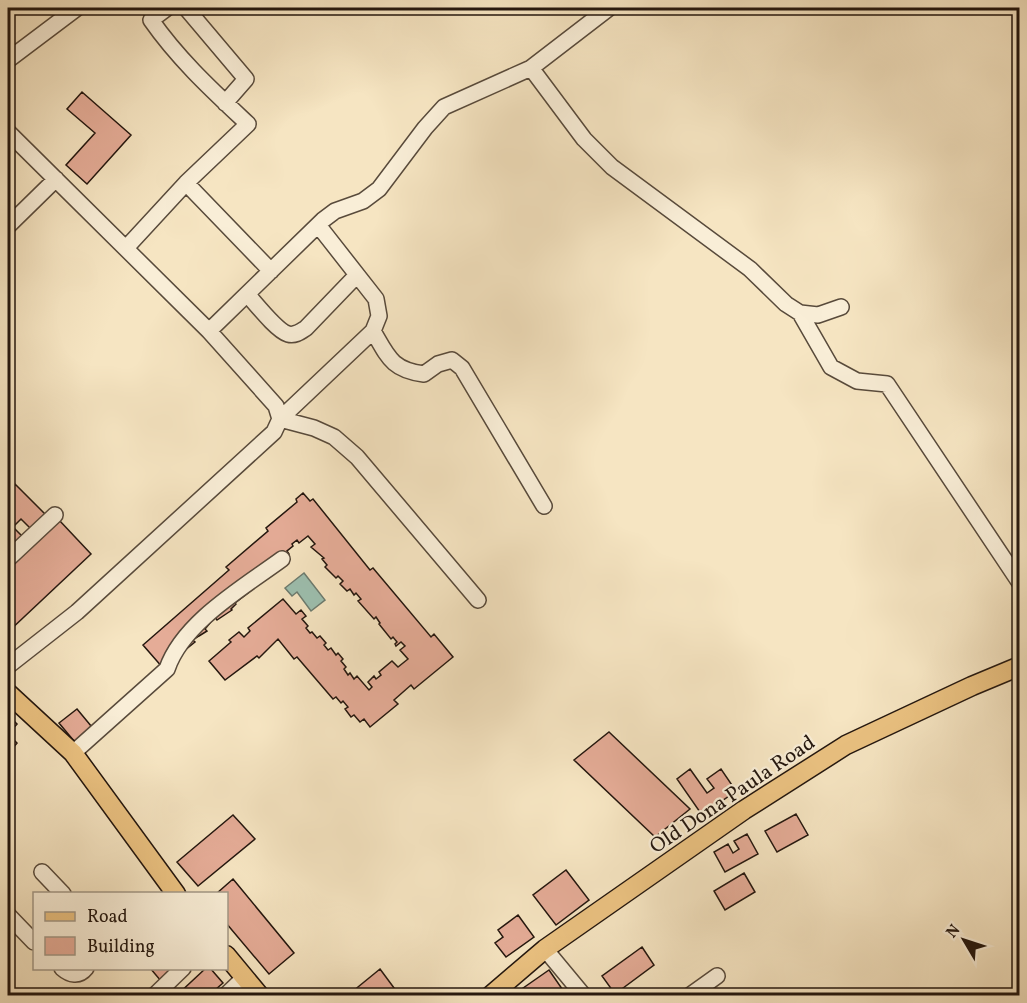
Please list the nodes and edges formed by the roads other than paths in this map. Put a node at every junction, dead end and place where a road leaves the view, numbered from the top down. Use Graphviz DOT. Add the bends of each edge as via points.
graph roads {
  1 [pos="77,8"];
  2 [pos="167,8"];
  3 [pos="186,8"];
  4 [pos="609,8"];
  5 [pos="8,60"];
  6 [pos="531,68"];
  7 [pos="225,103"];
  8 [pos="8,132"];
  9 [pos="56,179"];
  10 [pos="186,183"];
  11 [pos="318,225"];
  12 [pos="8,226"];
  13 [pos="126,248"];
  14 [pos="270,271"];
  15 [pos="357,275"];
  16 [pos="247,294"];
  17 [pos="841,307"];
  18 [pos="800,313"];
  19 [pos="209,331"];
  20 [pos="373,331"];
  21 [pos="280,419"];
  22 [pos="544,506"];
  23 [pos="55,515"];
  24 [pos="8,559"];
  25 [pos="282,559"];
  26 [pos="1020,583"];
  27 [pos="478,600"];
  28 [pos="8,666"];
  29 [pos="1020,666"];
  30 [pos="8,693"];
  31 [pos="73,753"];
  32 [pos="42,872"];
  33 [pos="169,891"];
  34 [pos="61,892"];
  35 [pos="8,915"];
  36 [pos="33,941"];
  37 [pos="545,949"];
  38 [pos="228,957"];
  39 [pos="64,970"];
  40 [pos="84,970"];
  41 [pos="182,970"];
  42 [pos="717,976"];
  43 [pos="245,977"];
  44 [pos="154,996"];
  45 [pos="225,996"];
  46 [pos="260,996"];
  47 [pos="490,996"];
  48 [pos="584,996"];
  49 [pos="689,996"];
  1 -- 5 [label="street"];
  2 -- 7 [label="street" via="151,20 170,48"];
  3 -- 7 [label="street" via="246,79"];
  4 -- 6 [label="street"];
  6 -- 11 [label="street" via="444,107 379,189 363,201 335,211"];
  6 -- 18 [label="street" via="584,139 612,167 750,269"];
  7 -- 10 [label="street" via="248,124"];
  8 -- 9 [label="street"];
  9 -- 12 [label="street"];
  9 -- 13 [label="street"];
  10 -- 13 [label="street"];
  10 -- 14 [label="street"];
  11 -- 14 [label="street"];
  11 -- 15 [label="street"];
  13 -- 19 [label="street"];
  14 -- 16 [label="street"];
  15 -- 16 [label="street" via="306,328 290,335"];
  15 -- 20 [label="street" via="376,300 379,316"];
  16 -- 19 [label="street"];
  17 -- 18 [label="street" via="818,315"];
  18 -- 26 [label="street" via="831,367 857,381 887,384"];
  19 -- 21 [label="street" via="276,406"];
  20 -- 21 [label="street"];
  20 -- 22 [label="street" via="390,360 407,372 424,374 452,360 462,368"];
  21 -- 27 [label="street" via="334,437 357,457"];
  21 -- 28 [label="street" via="274,432 77,612"];
  23 -- 24 [label="street"];
  25 -- 31 [label="street" via="209,614 185,637 167,669"];
  29 -- 37 [label="main road, Old Dona Paula Road" via="846,745 744,810"];
  30 -- 31 [label="main road"];
  31 -- 33 [label="main road"];
  32 -- 34 [label="street"];
  35 -- 36 [label="street"];
  37 -- 47 [label="main road, Old Dona Paula Road"];
  37 -- 48 [label="street"];
  38 -- 43 [label="main road"];
  39 -- 40 [label="street" via="76,974"];
  41 -- 44 [label="street"];
  42 -- 49 [label="street"];
  43 -- 45 [label="street"];
  43 -- 46 [label="main road"];
}
